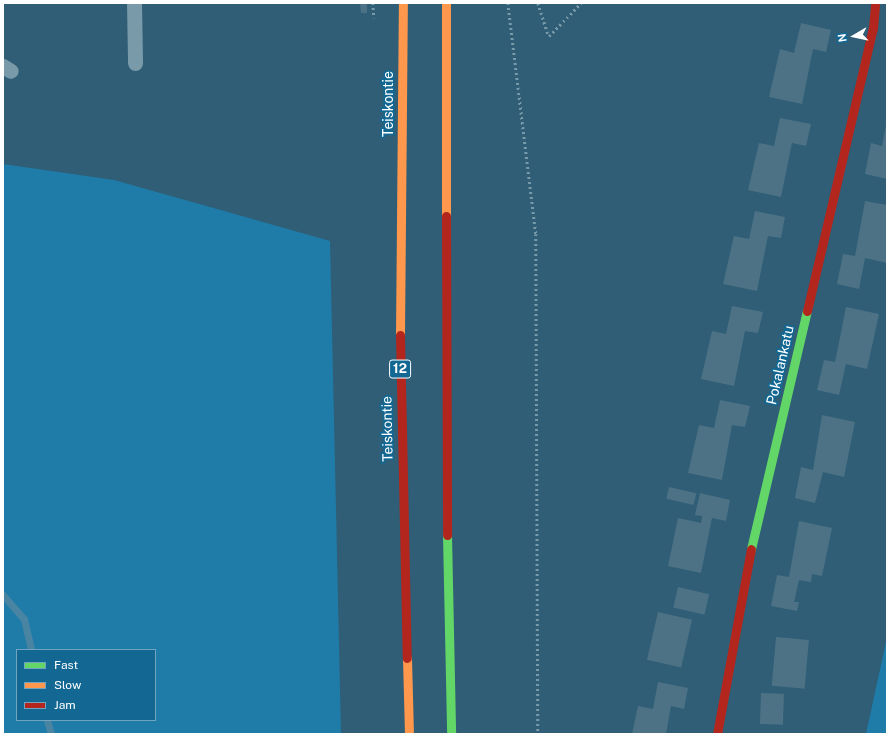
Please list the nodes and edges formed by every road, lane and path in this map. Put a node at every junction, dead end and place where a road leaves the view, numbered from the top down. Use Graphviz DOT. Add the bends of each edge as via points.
graph roads {
  1 [pos="134,3"];
  2 [pos="373,3"];
  3 [pos="403,3"];
  4 [pos="446,3"];
  5 [pos="508,3"];
  6 [pos="538,3"];
  7 [pos="581,3"];
  8 [pos="875,5"];
  9 [pos="374,18"];
  10 [pos="134,63"];
  11 [pos="409,734"];
  12 [pos="451,734"];
  13 [pos="538,734"];
  14 [pos="717,734"];
  1 -- 10 [label="lane"];
  2 -- 9 [label="path"];
  3 -- 11 [label="main road, Teiskontie / 12" via="400,355"];
  4 -- 12 [label="main road" via="445,448"];
  5 -- 13 [label="path" via="536,234"];
  6 -- 7 [label="path" via="549,36"];
  8 -- 14 [label="main road, Pokalankatu" via="874,28 754,535"];
}
